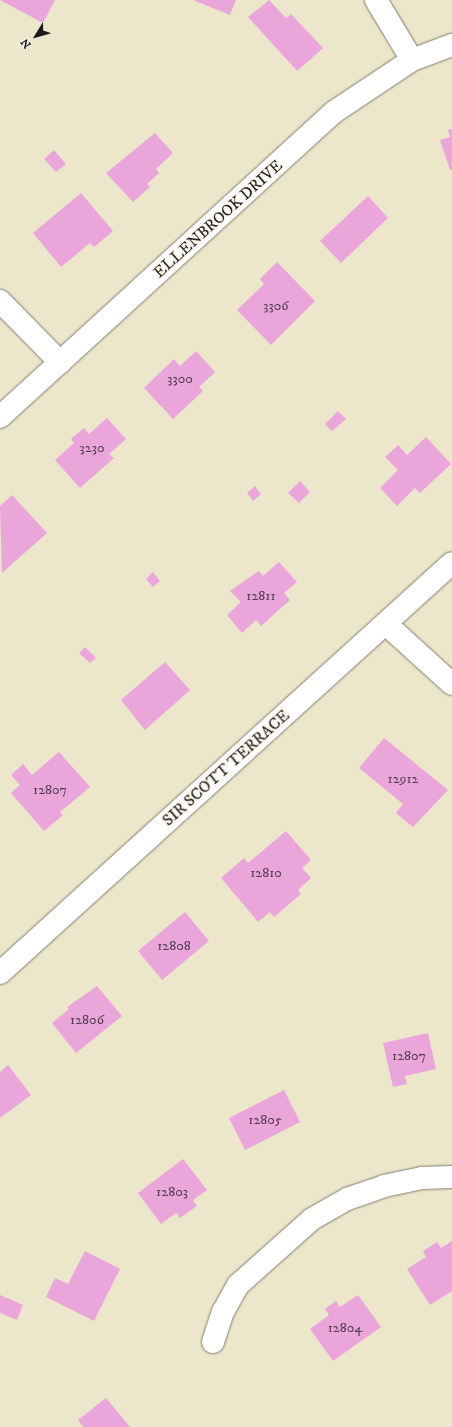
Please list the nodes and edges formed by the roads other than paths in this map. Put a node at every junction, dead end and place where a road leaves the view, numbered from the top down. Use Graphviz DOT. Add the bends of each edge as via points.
graph roads {
  1 [pos="376,0"];
  2 [pos="452,45"];
  3 [pos="412,60"];
  4 [pos="0,301"];
  5 [pos="60,362"];
  6 [pos="0,417"];
  7 [pos="452,563"];
  8 [pos="386,624"];
  9 [pos="452,684"];
  10 [pos="0,973"];
  11 [pos="452,1177"];
  12 [pos="213,1342"];
  1 -- 3 [label="street"];
  2 -- 3 [label="street, ELLENBROOK DRIVE"];
  3 -- 5 [label="street, ELLENBROOK DRIVE" via="334,112"];
  4 -- 5 [label="street"];
  5 -- 6 [label="street, ELLENBROOK DRIVE"];
  7 -- 8 [label="street, SIR SCOTT TERRACE"];
  8 -- 9 [label="street"];
  8 -- 10 [label="street, SIR SCOTT TERRACE"];
  11 -- 12 [label="street" via="422,1178 384,1186 347,1199 312,1219 238,1285 223,1312"];
}
